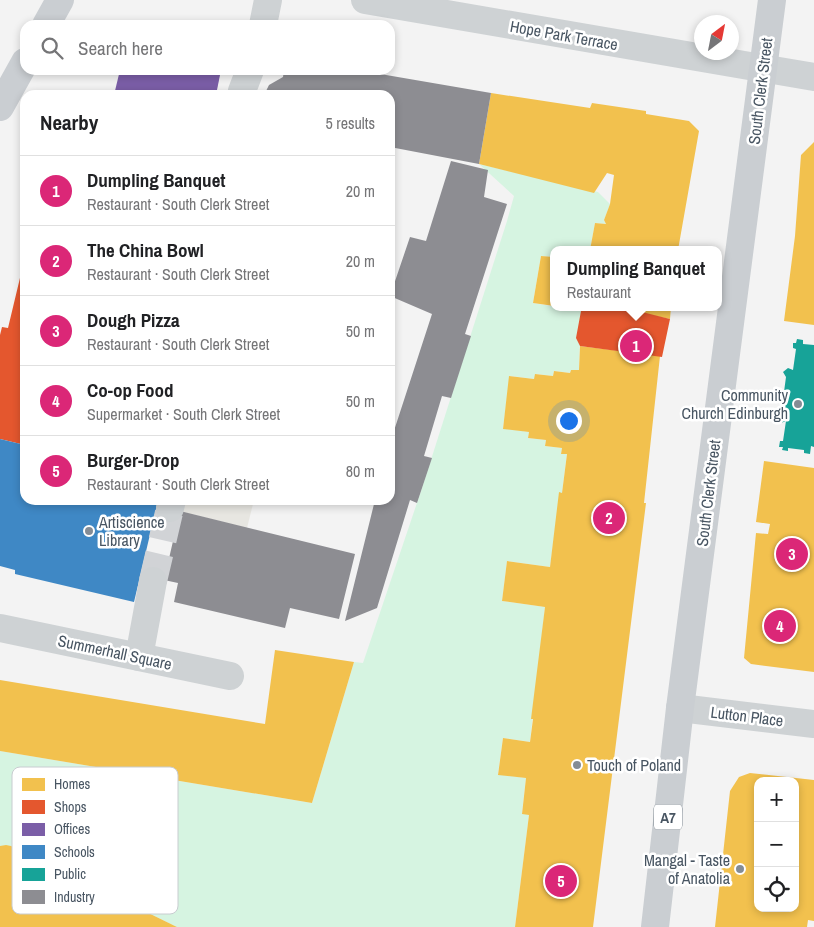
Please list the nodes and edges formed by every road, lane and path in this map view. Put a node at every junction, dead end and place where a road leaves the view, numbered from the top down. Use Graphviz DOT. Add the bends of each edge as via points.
graph roads {
  1 [pos="60,0"];
  2 [pos="268,0"];
  3 [pos="365,0"];
  4 [pos="772,0"];
  5 [pos="49,20"];
  6 [pos="264,20"];
  7 [pos="763,70"];
  8 [pos="20,71"];
  9 [pos="814,77"];
  10 [pos="0,107"];
  11 [pos="153,581"];
  12 [pos="0,628"];
  13 [pos="139,657"];
  14 [pos="230,676"];
  15 [pos="680,708"];
  16 [pos="814,724"];
  17 [pos="655,927"];
  1 -- 5 [label="main road"];
  2 -- 6 [label="street"];
  3 -- 7 [label="street, Hope Park Terrace"];
  4 -- 7 [label="main road, South Clerk Street / A7"];
  7 -- 9 [label="street, Hope Park Terrace"];
  7 -- 15 [label="main road, South Clerk Street / A7"];
  8 -- 10 [label="main road"];
  11 -- 13 [label="street"];
  12 -- 13 [label="street, Summerhall Square"];
  13 -- 14 [label="street, Summerhall Square"];
  15 -- 16 [label="street, Lutton Place"];
  15 -- 17 [label="main road, South Clerk Street / A7"];
}
